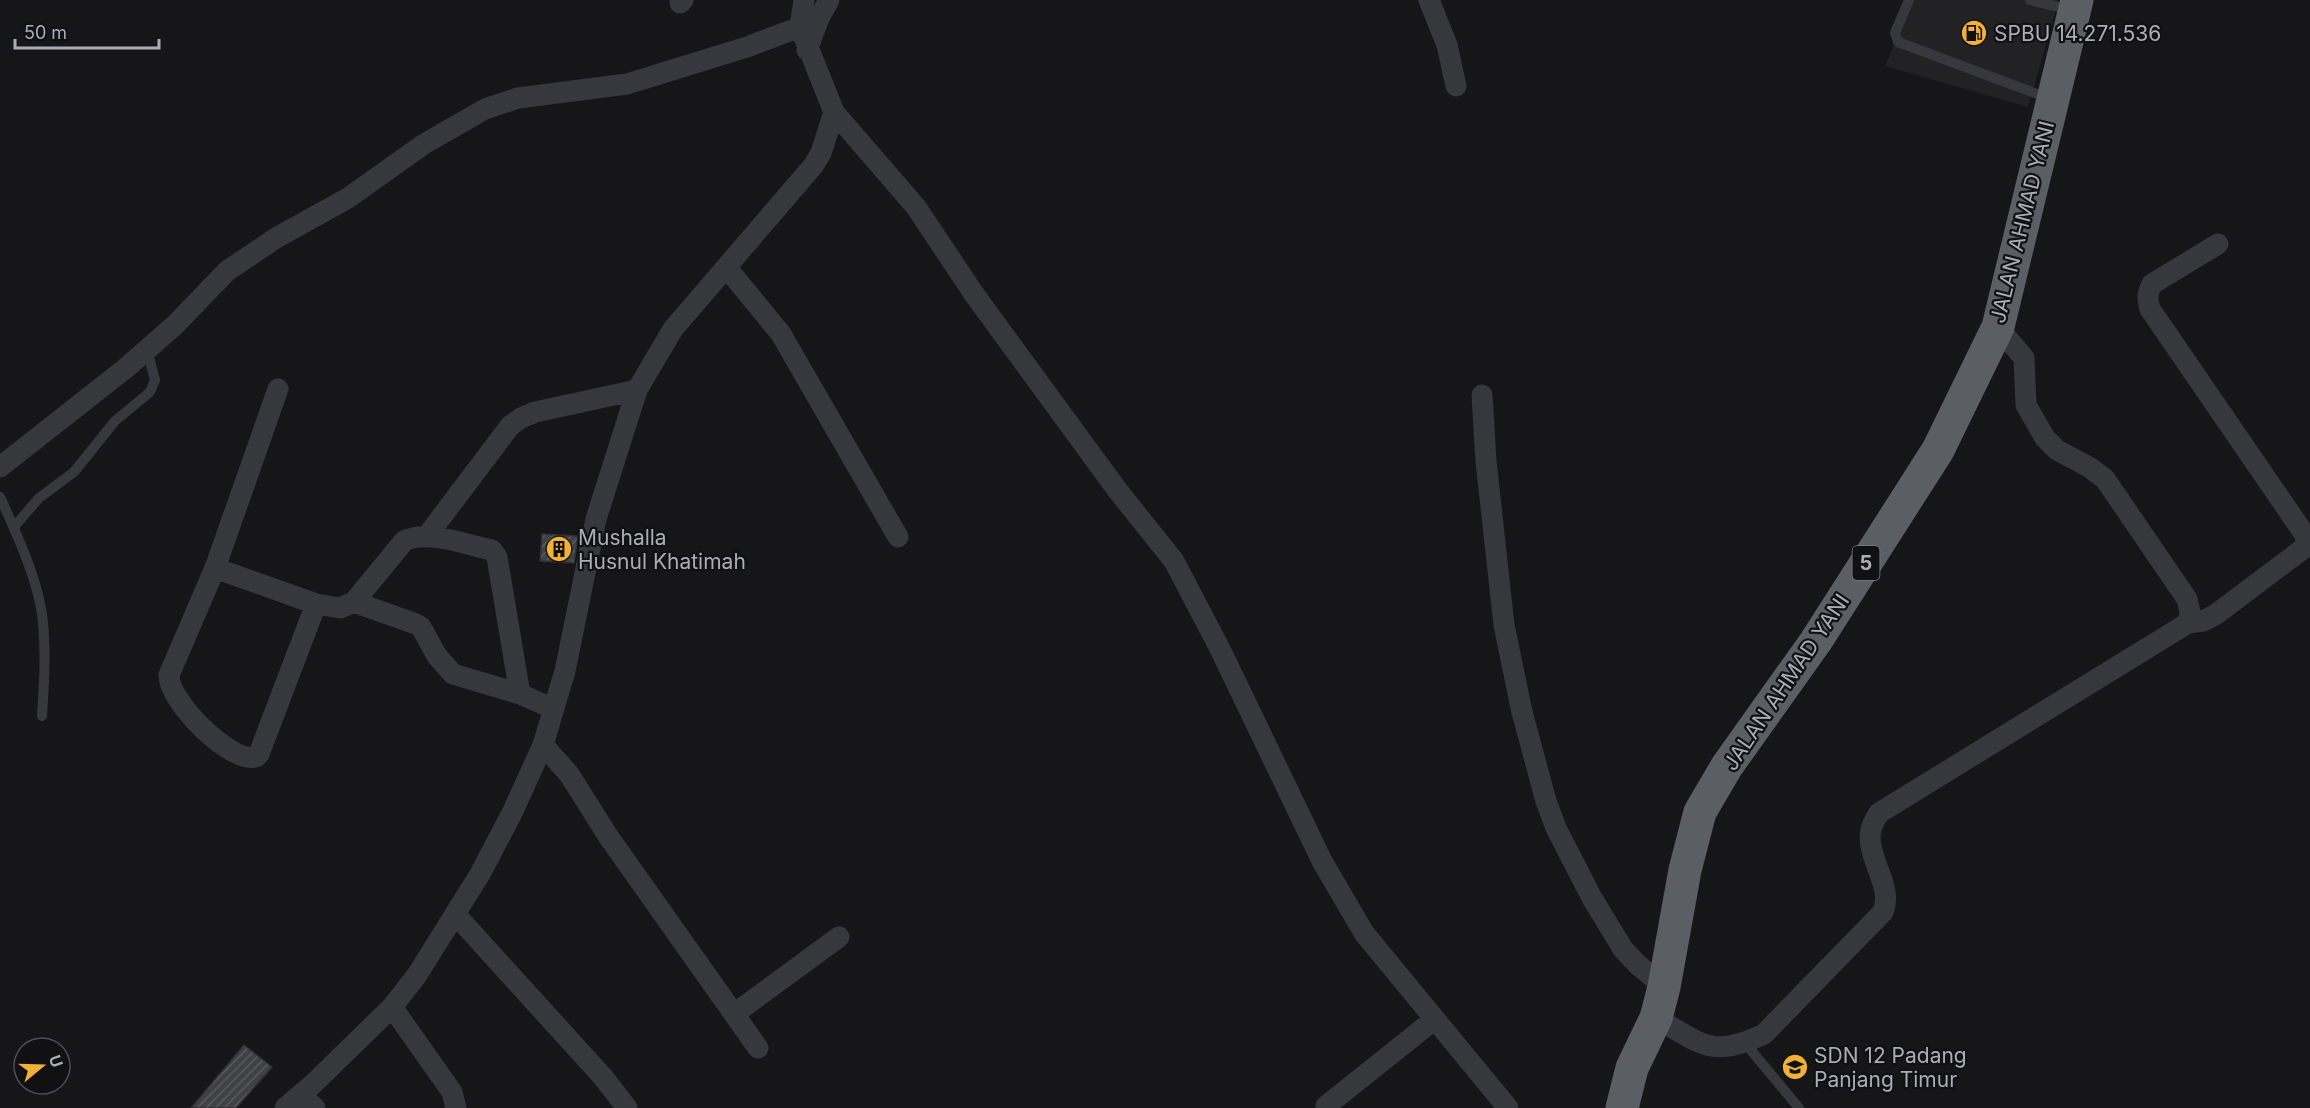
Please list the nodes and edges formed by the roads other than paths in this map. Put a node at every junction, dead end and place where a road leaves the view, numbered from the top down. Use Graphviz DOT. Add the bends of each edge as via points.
graph roads {
  1 [pos="804,0"];
  2 [pos="829,0"];
  3 [pos="1429,0"];
  4 [pos="1910,0"];
  5 [pos="2030,0"];
  6 [pos="2075,6"];
  7 [pos="800,27"];
  8 [pos="807,50"];
  9 [pos="1456,86"];
  10 [pos="2051,100"];
  11 [pos="834,112"];
  12 [pos="2218,244"];
  13 [pos="727,268"];
  14 [pos="1998,327"];
  15 [pos="147,350"];
  16 [pos="278,389"];
  17 [pos="637,390"];
  18 [pos="1482,395"];
  19 [pos="0,467"];
  20 [pos="0,497"];
  21 [pos="14,527"];
  22 [pos="427,536"];
  23 [pos="898,537"];
  24 [pos="215,568"];
  25 [pos="354,602"];
  26 [pos="316,604"];
  27 [pos="2188,623"];
  28 [pos="520,694"];
  29 [pos="554,710"];
  30 [pos="42,716"];
  31 [pos="543,744"];
  32 [pos="455,914"];
  33 [pos="839,937"];
  34 [pos="1664,987"];
  35 [pos="392,1007"];
  36 [pos="734,1014"];
  37 [pos="1656,1018"];
  38 [pos="1435,1019"];
  39 [pos="1745,1043"];
  40 [pos="758,1048"];
  41 [pos="300,1104"];
  42 [pos="1326,1106"];
  43 [pos="456,1108"];
  44 [pos="627,1108"];
  45 [pos="1508,1108"];
  46 [pos="1622,1108"];
  47 [pos="1799,1108"];
  1 -- 7 [label="street"];
  2 -- 8 [label="street"];
  3 -- 9 [label="street" via="1447,45"];
  4 -- 10 [label="lane" via="1895,33 1898,42"];
  5 -- 6 [label="lane"];
  6 -- 10 [label="highway, JALAN AHMAD YANI / 5"];
  7 -- 8 [label="street"];
  7 -- 15 [label="street" via="627,84 518,98 484,109 227,271"];
  8 -- 11 [label="street"];
  10 -- 14 [label="highway, JALAN AHMAD YANI / 5"];
  11 -- 13 [label="street" via="813,166"];
  11 -- 38 [label="street" via="916,207 988,313 1174,561 1322,861 1364,933"];
  12 -- 27 [label="street" via="2152,284 2147,300 2305,535 2306,543 2215,615"];
  13 -- 17 [label="street" via="673,328"];
  13 -- 23 [label="street" via="781,334"];
  14 -- 27 [label="street" via="2024,358 2026,405 2045,438 2057,450 2105,479 2187,598"];
  14 -- 34 [label="highway, JALAN AHMAD YANI / 5" via="1938,450 1816,642 1727,766 1700,812 1685,870"];
  15 -- 19 [label="street"];
  15 -- 21 [label="lane" via="155,380 150,393 115,421 74,472 39,498"];
  16 -- 24 [label="street"];
  17 -- 22 [label="street" via="521,418 510,426"];
  17 -- 29 [label="street" via="596,519"];
  18 -- 34 [label="street" via="1485,461 1504,625 1546,801 1592,898 1623,949"];
  20 -- 21 [label="lane"];
  21 -- 30 [label="lane" via="43,621"];
  22 -- 25 [label="street" via="404,541"];
  22 -- 28 [label="street" via="492,550 497,557"];
  24 -- 26 [label="street"];
  24 -- 26 [label="street" via="168,680 175,696 206,732 247,758 259,754"];
  25 -- 26 [label="street" via="340,608"];
  25 -- 28 [label="street" via="421,627 437,656 453,674"];
  27 -- 39 [label="street" via="1879,813 1870,831 1870,842 1887,899 1883,912 1764,1034"];
  28 -- 29 [label="street"];
  29 -- 31 [label="street"];
  31 -- 32 [label="street" via="512,813"];
  31 -- 36 [label="street" via="569,774"];
  32 -- 35 [label="street"];
  32 -- 44 [label="street"];
  33 -- 36 [label="street"];
  34 -- 37 [label="highway, JALAN AHMAD YANI / 5"];
  35 -- 41 [label="street"];
  35 -- 43 [label="street" via="452,1092"];
  36 -- 40 [label="street"];
  37 -- 39 [label="street" via="1705,1046 1724,1048"];
  37 -- 46 [label="highway, JALAN AHMAD YANI / 5" via="1632,1068"];
  38 -- 42 [label="street"];
  38 -- 45 [label="street"];
  39 -- 47 [label="lane"];
}
